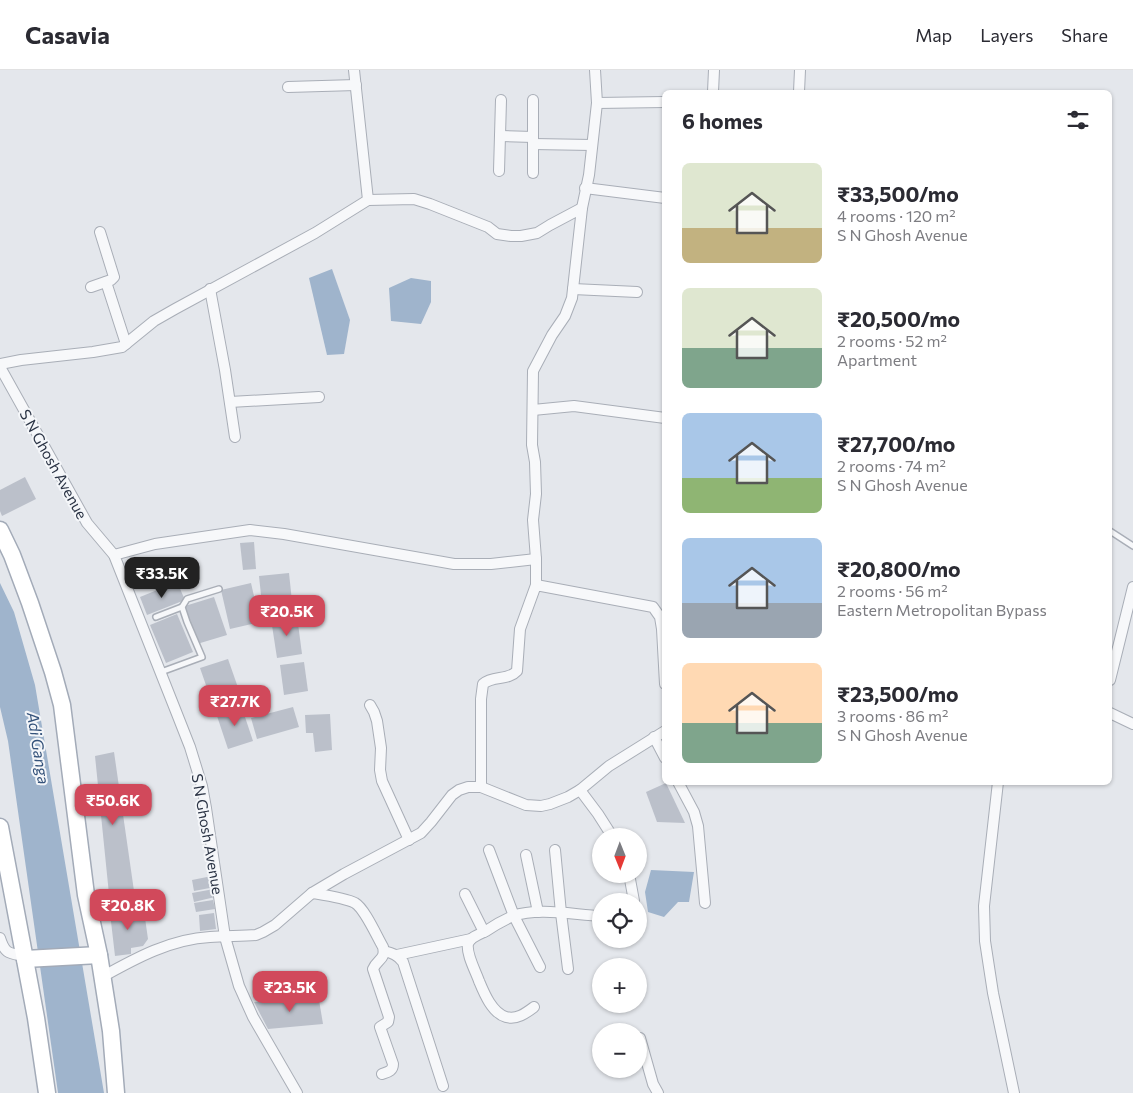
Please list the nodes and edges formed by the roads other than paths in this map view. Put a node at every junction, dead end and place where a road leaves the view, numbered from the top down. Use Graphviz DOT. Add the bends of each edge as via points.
graph roads {
  1 [pos="354,70"];
  2 [pos="595,70"];
  3 [pos="714,70"];
  4 [pos="800,70"];
  5 [pos="356,85"];
  6 [pos="288,87"];
  7 [pos="713,90"];
  8 [pos="799,90"];
  9 [pos="501,100"];
  10 [pos="533,100"];
  11 [pos="662,102"];
  12 [pos="597,103"];
  13 [pos="500,136"];
  14 [pos="533,141"];
  15 [pos="592,145"];
  16 [pos="499,170"];
  17 [pos="534,173"];
  18 [pos="586,188"];
  19 [pos="662,198"];
  20 [pos="368,200"];
  21 [pos="582,208"];
  22 [pos="100,232"];
  23 [pos="106,282"];
  24 [pos="91,286"];
  25 [pos="210,289"];
  26 [pos="573,289"];
  27 [pos="637,292"];
  28 [pos="126,344"];
  29 [pos="0,366"];
  30 [pos="319,397"];
  31 [pos="230,402"];
  32 [pos="532,410"];
  33 [pos="662,418"];
  34 [pos="235,436"];
  35 [pos="0,530"];
  36 [pos="1112,532"];
  37 [pos="1133,546"];
  38 [pos="114,555"];
  39 [pos="536,559"];
  40 [pos="536,585"];
  41 [pos="1133,587"];
  42 [pos="219,589"];
  43 [pos="182,607"];
  44 [pos="156,616"];
  45 [pos="662,620"];
  46 [pos="161,672"];
  47 [pos="1112,672"];
  48 [pos="370,705"];
  49 [pos="1112,715"];
  50 [pos="1133,724"];
  51 [pos="662,733"];
  52 [pos="654,738"];
  53 [pos="662,753"];
  54 [pos="680,785"];
  55 [pos="998,785"];
  56 [pos="481,787"];
  57 [pos="580,790"];
  58 [pos="0,827"];
  59 [pos="607,828"];
  60 [pos="409,840"];
  61 [pos="489,850"];
  62 [pos="555,850"];
  63 [pos="526,855"];
  64 [pos="312,893"];
  65 [pos="464,894"];
  66 [pos="705,903"];
  67 [pos="538,912"];
  68 [pos="561,913"];
  69 [pos="592,915"];
  70 [pos="514,916"];
  71 [pos="484,932"];
  72 [pos="226,937"];
  73 [pos="471,940"];
  74 [pos="1,944"];
  75 [pos="384,951"];
  76 [pos="99,955"];
  77 [pos="397,955"];
  78 [pos="25,957"];
  79 [pos="540,967"];
  80 [pos="568,969"];
  81 [pos="102,977"];
  82 [pos="534,1007"];
  83 [pos="647,1062"];
  84 [pos="382,1074"];
  85 [pos="443,1086"];
  86 [pos="47,1093"];
  87 [pos="116,1093"];
  88 [pos="297,1093"];
  89 [pos="658,1093"];
  90 [pos="1014,1093"];
  1 -- 5 [label="street"];
  2 -- 12 [label="street"];
  3 -- 7 [label="street"];
  4 -- 8 [label="street"];
  5 -- 6 [label="street"];
  5 -- 20 [label="street"];
  9 -- 13 [label="street"];
  10 -- 14 [label="street"];
  11 -- 12 [label="street"];
  12 -- 15 [label="street"];
  13 -- 14 [label="street"];
  13 -- 16 [label="street"];
  14 -- 15 [label="street"];
  14 -- 17 [label="street"];
  15 -- 18 [label="street"];
  18 -- 19 [label="street"];
  18 -- 21 [label="street"];
  20 -- 21 [label="street" via="414,199 497,234 511,236 537,233"];
  20 -- 25 [label="street" via="315,233"];
  21 -- 26 [label="street"];
  22 -- 23 [label="street" via="114,276"];
  23 -- 24 [label="street"];
  23 -- 28 [label="street"];
  25 -- 28 [label="street" via="154,321"];
  25 -- 31 [label="street"];
  26 -- 27 [label="street"];
  26 -- 32 [label="street" via="565,316 533,371"];
  28 -- 29 [label="street"];
  29 -- 38 [label="street, S N Ghosh Avenue" via="87,523"];
  30 -- 31 [label="street"];
  31 -- 34 [label="street"];
  32 -- 33 [label="street" via="574,406"];
  32 -- 39 [label="street"];
  35 -- 76 [label="main road" via="30,604 62,705 86,895"];
  36 -- 37 [label="lane"];
  38 -- 39 [label="street" via="156,544 250,530 454,564"];
  38 -- 46 [label="street, S N Ghosh Avenue"];
  39 -- 40 [label="street"];
  40 -- 45 [label="street" via="653,607"];
  40 -- 56 [label="street" via="520,629 517,671 483,684"];
  41 -- 47 [label="street"];
  42 -- 43 [label="lane" via="187,599"];
  43 -- 44 [label="lane"];
  43 -- 46 [label="lane" via="202,657"];
  46 -- 72 [label="street, S N Ghosh Avenue" via="202,786"];
  48 -- 60 [label="street" via="377,721 382,781"];
  49 -- 50 [label="street"];
  51 -- 52 [label="street"];
  52 -- 53 [label="street"];
  52 -- 57 [label="street" via="609,766"];
  54 -- 66 [label="street" via="698,826"];
  55 -- 90 [label="street" via="984,906 994,1002"];
  56 -- 57 [label="street" via="535,806 550,804"];
  56 -- 60 [label="street" via="459,790 425,829"];
  57 -- 59 [label="street"];
  58 -- 78 [label="main road"];
  60 -- 64 [label="street"];
  61 -- 70 [label="street"];
  62 -- 68 [label="street"];
  63 -- 67 [label="street"];
  64 -- 72 [label="street" via="263,932"];
  64 -- 75 [label="street" via="356,904"];
  65 -- 71 [label="street"];
  67 -- 68 [label="street"];
  67 -- 70 [label="street"];
  68 -- 69 [label="street"];
  68 -- 80 [label="street"];
  70 -- 71 [label="street"];
  70 -- 79 [label="street"];
  71 -- 73 [label="street"];
  72 -- 81 [label="street" via="197,939 165,947"];
  72 -- 88 [label="street, S N Ghosh Avenue" via="246,1003"];
  73 -- 77 [label="street"];
  73 -- 82 [label="street" via="470,956 493,1007 506,1017 515,1017"];
  74 -- 78 [label="street" via="7,952"];
  75 -- 77 [label="street"];
  75 -- 84 [label="street" via="374,968 389,1017 388,1022 380,1027 393,1064 390,1071"];
  76 -- 78 [label="main road"];
  76 -- 81 [label="main road"];
  77 -- 85 [label="street" via="403,962"];
  78 -- 86 [label="main road"];
  81 -- 87 [label="main road"];
  83 -- 89 [label="street"];
}
